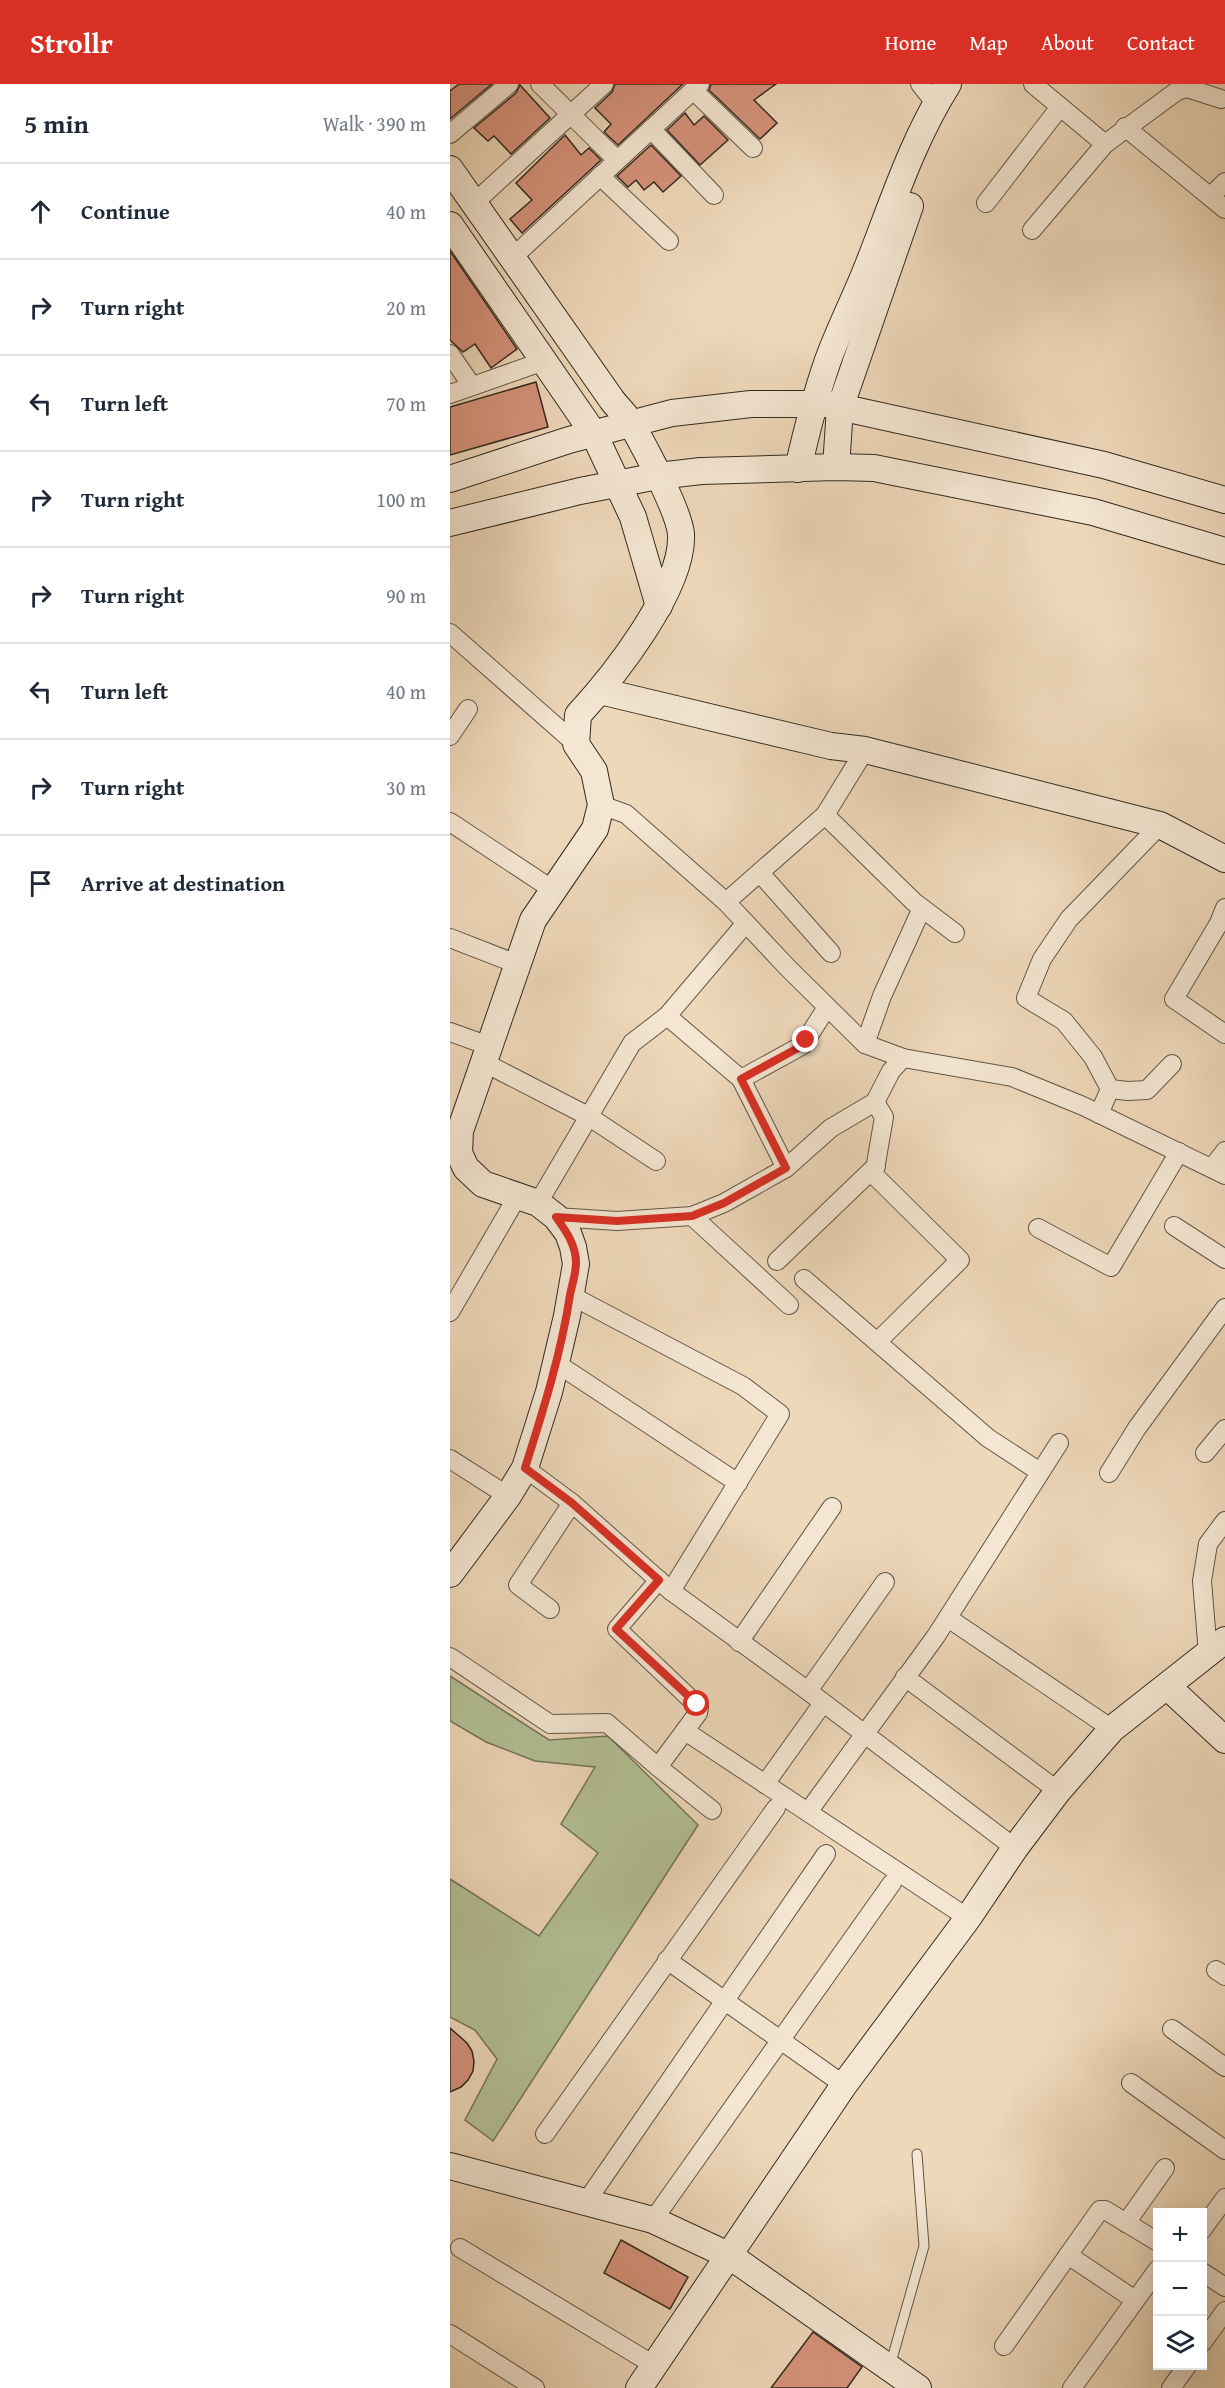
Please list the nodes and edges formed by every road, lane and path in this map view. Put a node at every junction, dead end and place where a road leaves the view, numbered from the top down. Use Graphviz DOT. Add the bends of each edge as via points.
graph roads {
  1 [pos="509,84"];
  2 [pos="540,84"];
  3 [pos="604,84"];
  4 [pos="920,84"];
  5 [pos="967,84"];
  6 [pos="1033,84"];
  7 [pos="696,87"];
  8 [pos="942,94"];
  9 [pos="1221,97"];
  10 [pos="1060,107"];
  11 [pos="571,114"];
  12 [pos="1125,127"];
  13 [pos="651,129"];
  14 [pos="450,134"];
  15 [pos="1105,144"];
  16 [pos="753,148"];
  17 [pos="617,160"];
  18 [pos="450,169"];
  19 [pos="600,176"];
  20 [pos="1225,182"];
  21 [pos="714,195"];
  22 [pos="1210,197"];
  23 [pos="474,203"];
  24 [pos="986,203"];
  25 [pos="1225,209"];
  26 [pos="450,225"];
  27 [pos="1032,230"];
  28 [pos="669,241"];
  29 [pos="513,257"];
  30 [pos="450,354"];
  31 [pos="544,360"];
  32 [pos="472,386"];
  33 [pos="450,394"];
  34 [pos="814,404"];
  35 [pos="840,408"];
  36 [pos="631,424"];
  37 [pos="594,434"];
  38 [pos="836,467"];
  39 [pos="798,469"];
  40 [pos="658,476"];
  41 [pos="450,479"];
  42 [pos="617,483"];
  43 [pos="1225,500"];
  44 [pos="450,523"];
  45 [pos="1225,551"];
  46 [pos="659,606"];
  47 [pos="450,633"];
  48 [pos="600,691"];
  49 [pos="468,709"];
  50 [pos="450,736"];
  51 [pos="576,744"];
  52 [pos="865,750"];
  53 [pos="601,806"];
  54 [pos="825,815"];
  55 [pos="450,822"];
  56 [pos="1160,825"];
  57 [pos="1225,858"];
  58 [pos="760,873"];
  59 [pos="553,890"];
  60 [pos="726,902"];
  61 [pos="922,908"];
  62 [pos="1225,908"];
  63 [pos="746,923"];
  64 [pos="955,933"];
  65 [pos="450,938"];
  66 [pos="831,953"];
  67 [pos="517,964"];
  68 [pos="827,1007"];
  69 [pos="667,1016"];
  70 [pos="450,1032"];
  71 [pos="1225,1034"];
  72 [pos="865,1044"];
  73 [pos="486,1054"];
  74 [pos="903,1058"];
  75 [pos="1172,1064"];
  76 [pos="741,1079"];
  77 [pos="1110,1089"];
  78 [pos="875,1102"];
  79 [pos="1099,1114"];
  80 [pos="588,1116"];
  81 [pos="455,1130"];
  82 [pos="1225,1151"];
  83 [pos="1179,1152"];
  84 [pos="656,1161"];
  85 [pos="876,1166"];
  86 [pos="786,1168"];
  87 [pos="458,1170"];
  88 [pos="1218,1172"];
  89 [pos="537,1206"];
  90 [pos="692,1216"];
  91 [pos="1174,1226"];
  92 [pos="1038,1228"];
  93 [pos="1225,1259"];
  94 [pos="777,1261"];
  95 [pos="804,1279"];
  96 [pos="570,1295"];
  97 [pos="789,1305"];
  98 [pos="1225,1308"];
  99 [pos="450,1312"];
  100 [pos="877,1342"];
  101 [pos="556,1363"];
  102 [pos="1225,1429"];
  103 [pos="1059,1443"];
  104 [pos="1205,1453"];
  105 [pos="450,1459"];
  106 [pos="525,1468"];
  107 [pos="1040,1472"];
  108 [pos="1108,1473"];
  109 [pos="738,1483"];
  110 [pos="508,1496"];
  111 [pos="572,1503"];
  112 [pos="832,1507"];
  113 [pos="1225,1521"];
  114 [pos="452,1567"];
  115 [pos="885,1582"];
  116 [pos="665,1585"];
  117 [pos="550,1609"];
  118 [pos="948,1618"];
  119 [pos="739,1642"];
  120 [pos="1216,1646"];
  121 [pos="450,1657"];
  122 [pos="905,1677"];
  123 [pos="1168,1688"];
  124 [pos="808,1691"];
  125 [pos="823,1702"];
  126 [pos="1112,1729"];
  127 [pos="685,1731"];
  128 [pos="864,1732"];
  129 [pos="1225,1740"];
  130 [pos="658,1767"];
  131 [pos="765,1784"];
  132 [pos="1058,1791"];
  133 [pos="776,1808"];
  134 [pos="712,1810"];
  135 [pos="808,1812"];
  136 [pos="1015,1848"];
  137 [pos="826,1854"];
  138 [pos="892,1883"];
  139 [pos="968,1918"];
  140 [pos="667,1960"];
  141 [pos="724,2000"];
  142 [pos="1172,2029"];
  143 [pos="779,2039"];
  144 [pos="1225,2067"];
  145 [pos="1131,2082"];
  146 [pos="844,2085"];
  147 [pos="544,2134"];
  148 [pos="1225,2150"];
  149 [pos="917,2154"];
  150 [pos="450,2166"];
  151 [pos="1165,2168"];
  152 [pos="1225,2198"];
  153 [pos="586,2202"];
  154 [pos="652,2220"];
  155 [pos="1126,2223"];
  156 [pos="1207,2224"];
  157 [pos="1153,2239"];
  158 [pos="460,2248"];
  159 [pos="1068,2255"];
  160 [pos="730,2256"];
  161 [pos="1207,2275"];
  162 [pos="1153,2276"];
  163 [pos="1225,2287"];
  164 [pos="1135,2300"];
  165 [pos="1225,2311"];
  166 [pos="450,2334"];
  167 [pos="1207,2337"];
  168 [pos="1004,2346"];
  169 [pos="654,2365"];
  170 [pos="889,2367"];
  171 [pos="1184,2370"];
  172 [pos="535,2388"];
  173 [pos="639,2388"];
  174 [pos="918,2388"];
  175 [pos="1072,2388"];
  176 [pos="1171,2388"];
  1 -- 14 [label="street"];
  2 -- 11 [label="street"];
  3 -- 11 [label="street"];
  4 -- 8 [label="street"];
  5 -- 35 [label="street" via="942,123 925,164"];
  6 -- 10 [label="street"];
  7 -- 13 [label="street"];
  7 -- 16 [label="street"];
  8 -- 34 [label="street" via="912,153 858,294 827,361"];
  9 -- 12 [label="street" via="1182,89"];
  10 -- 15 [label="street"];
  10 -- 24 [label="street"];
  11 -- 17 [label="street"];
  11 -- 23 [label="street"];
  12 -- 15 [label="street"];
  12 -- 22 [label="street"];
  13 -- 17 [label="street"];
  13 -- 21 [label="street"];
  15 -- 27 [label="street"];
  17 -- 19 [label="street"];
  18 -- 23 [label="street"];
  19 -- 28 [label="street"];
  19 -- 29 [label="street"];
  20 -- 22 [label="street"];
  22 -- 25 [label="street"];
  23 -- 29 [label="street"];
  26 -- 31 [label="street"];
  29 -- 36 [label="street"];
  30 -- 32 [label="street"];
  31 -- 32 [label="street"];
  31 -- 37 [label="street"];
  32 -- 33 [label="street"];
  34 -- 35 [label="street"];
  34 -- 36 [label="street" via="740,405 672,413"];
  34 -- 39 [label="street"];
  35 -- 38 [label="street"];
  35 -- 43 [label="street" via="1104,465"];
  36 -- 37 [label="street"];
  36 -- 40 [label="street"];
  37 -- 41 [label="street"];
  37 -- 42 [label="street"];
  38 -- 39 [label="street"];
  38 -- 45 [label="street" via="874,468 1093,512"];
  39 -- 40 [label="street"];
  40 -- 42 [label="street"];
  40 -- 46 [label="street" via="681,534 679,556"];
  42 -- 44 [label="street"];
  42 -- 46 [label="street" via="633,517"];
  46 -- 48 [label="street"];
  47 -- 51 [label="street"];
  48 -- 51 [label="street" via="578,715"];
  48 -- 52 [label="street" via="831,746"];
  49 -- 50 [label="street"];
  51 -- 53 [label="street" via="594,771"];
  52 -- 54 [label="street"];
  52 -- 56 [label="street"];
  53 -- 59 [label="street" via="595,829"];
  53 -- 60 [label="street" via="626,814"];
  54 -- 58 [label="street"];
  54 -- 61 [label="street"];
  55 -- 59 [label="street"];
  56 -- 57 [label="street"];
  56 -- 77 [label="street" via="1069,919 1042,959 1026,998 1064,1021 1093,1057"];
  58 -- 60 [label="street"];
  58 -- 66 [label="street"];
  59 -- 67 [label="street" via="533,920"];
  60 -- 63 [label="street"];
  61 -- 64 [label="street"];
  61 -- 72 [label="street"];
  62 -- 71 [label="street" via="1174,999"];
  63 -- 68 [label="street"];
  63 -- 69 [label="street"];
  65 -- 67 [label="street"];
  67 -- 73 [label="street"];
  68 -- 72 [label="street"];
  68 -- 76 [label="street" via="802,1045"];
  69 -- 76 [label="street"];
  69 -- 80 [label="street" via="632,1043"];
  70 -- 73 [label="street"];
  72 -- 74 [label="street"];
  73 -- 80 [label="street"];
  73 -- 81 [label="street"];
  74 -- 78 [label="street" via="891,1071"];
  74 -- 79 [label="street" via="1012,1077"];
  75 -- 77 [label="street" via="1147,1090"];
  76 -- 86 [label="street"];
  77 -- 79 [label="street"];
  78 -- 85 [label="street" via="884,1117"];
  78 -- 86 [label="street" via="831,1128"];
  79 -- 83 [label="street"];
  80 -- 84 [label="street"];
  80 -- 89 [label="street"];
  81 -- 87 [label="street"];
  82 -- 88 [label="street"];
  83 -- 88 [label="street"];
  83 -- 92 [label="street" via="1111,1267"];
  85 -- 94 [label="street"];
  85 -- 100 [label="street" via="874,1175 960,1260"];
  86 -- 90 [label="street"];
  87 -- 89 [label="street"];
  89 -- 90 [label="street" via="617,1221"];
  89 -- 96 [label="street" via="567,1233 573,1247 576,1264"];
  89 -- 99 [label="street"];
  90 -- 97 [label="street"];
  91 -- 93 [label="street"];
  95 -- 100 [label="street"];
  96 -- 101 [label="street"];
  96 -- 109 [label="street" via="743,1386 780,1414"];
  98 -- 108 [label="street"];
  100 -- 107 [label="street" via="988,1438"];
  101 -- 106 [label="street"];
  101 -- 109 [label="street"];
  102 -- 104 [label="street"];
  103 -- 107 [label="street"];
  105 -- 110 [label="street"];
  106 -- 110 [label="street"];
  106 -- 111 [label="street"];
  107 -- 118 [label="street"];
  109 -- 116 [label="street"];
  110 -- 114 [label="street"];
  111 -- 116 [label="street"];
  111 -- 117 [label="street" via="518,1585"];
  112 -- 119 [label="street"];
  113 -- 120 [label="street" via="1208,1544 1202,1581"];
  115 -- 124 [label="street"];
  116 -- 119 [label="street"];
  116 -- 127 [label="street" via="616,1629 697,1704 699,1710"];
  118 -- 122 [label="street"];
  118 -- 126 [label="street"];
  119 -- 124 [label="street"];
  120 -- 123 [label="street"];
  121 -- 130 [label="street" via="550,1724 607,1723"];
  122 -- 128 [label="street"];
  122 -- 132 [label="street"];
  123 -- 126 [label="street"];
  123 -- 129 [label="street"];
  124 -- 125 [label="street"];
  125 -- 128 [label="street"];
  125 -- 131 [label="street"];
  126 -- 132 [label="street"];
  127 -- 130 [label="street"];
  127 -- 131 [label="street"];
  128 -- 135 [label="street"];
  128 -- 136 [label="street"];
  130 -- 134 [label="street"];
  131 -- 135 [label="street"];
  132 -- 136 [label="street"];
  133 -- 140 [label="street"];
  135 -- 139 [label="street"];
  136 -- 139 [label="street"];
  137 -- 141 [label="street"];
  138 -- 143 [label="street"];
  139 -- 146 [label="street"];
  140 -- 141 [label="street"];
  140 -- 147 [label="street"];
  141 -- 143 [label="street"];
  141 -- 153 [label="street"];
  142 -- 144 [label="street"];
  143 -- 146 [label="street"];
  143 -- 154 [label="street"];
  145 -- 148 [label="street"];
  146 -- 160 [label="street"];
  149 -- 170 [label="lane" via="924,2246"];
  150 -- 153 [label="street"];
  151 -- 155 [label="street"];
  152 -- 156 [label="street"];
  153 -- 154 [label="street"];
  154 -- 160 [label="street"];
  155 -- 157 [label="street"];
  155 -- 159 [label="street" via="1100,2210"];
  158 -- 169 [label="street"];
  159 -- 164 [label="street"];
  159 -- 168 [label="street"];
  160 -- 169 [label="street"];
  160 -- 170 [label="street"];
  161 -- 163 [label="street"];
  162 -- 164 [label="street"];
  164 -- 175 [label="street"];
  165 -- 167 [label="street"];
  166 -- 172 [label="street"];
  169 -- 173 [label="street"];
  170 -- 174 [label="street"];
  171 -- 176 [label="street"];
}
